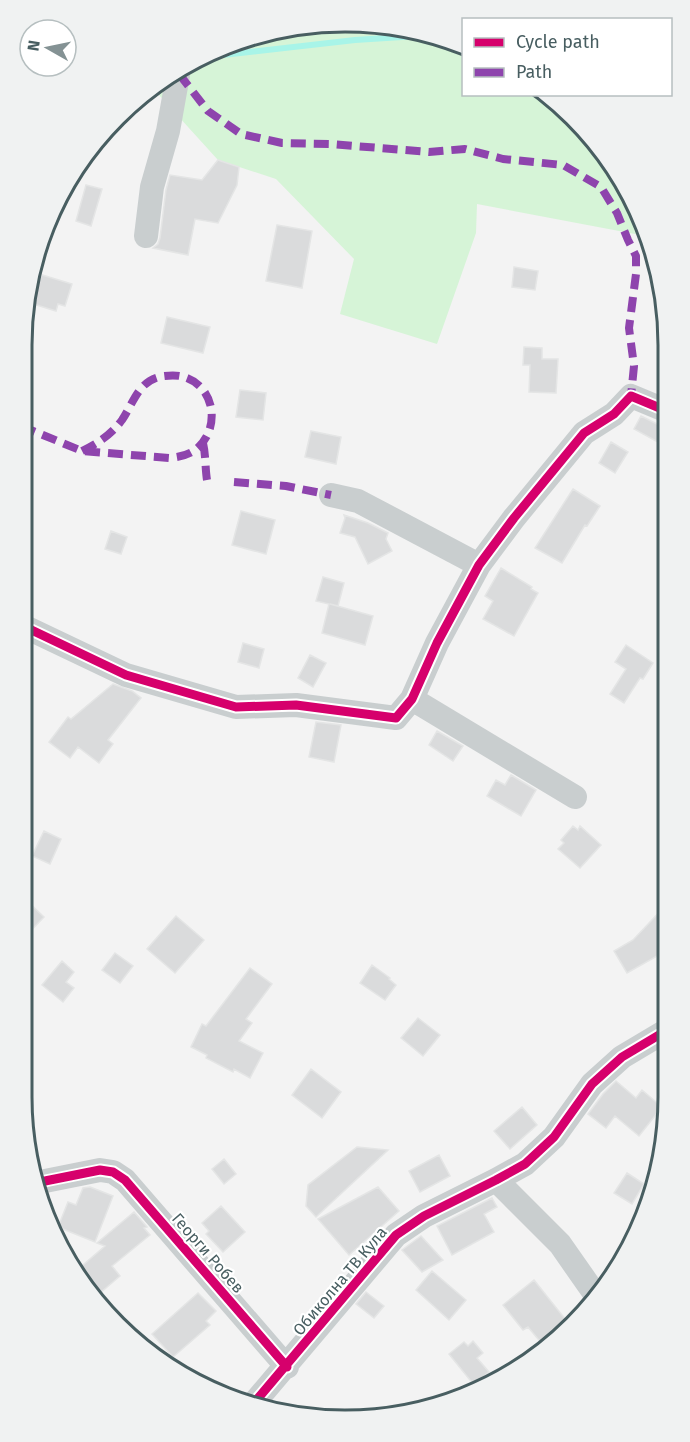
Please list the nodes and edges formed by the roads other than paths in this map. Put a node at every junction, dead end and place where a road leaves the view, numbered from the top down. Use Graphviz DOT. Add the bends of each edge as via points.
graph roads {
  1 [pos="177,80"];
  2 [pos="146,236"];
  3 [pos="658,407"];
  4 [pos="331,495"];
  5 [pos="479,565"];
  6 [pos="32,630"];
  7 [pos="412,699"];
  8 [pos="575,797"];
  9 [pos="658,1036"];
  10 [pos="496,1180"];
  11 [pos="43,1181"];
  12 [pos="592,1290"];
  13 [pos="287,1367"];
  14 [pos="258,1398"];
  1 -- 2 [label="street" via="152,186"];
  3 -- 5 [label="street" via="631,396 614,414 584,434"];
  4 -- 5 [label="street" via="358,501"];
  5 -- 7 [label="street"];
  6 -- 7 [label="street" via="126,675 236,707 296,705 396,718"];
  7 -- 8 [label="street"];
  9 -- 10 [label="street, Обиколна ТВ Кула" via="622,1057 592,1084 554,1137 525,1164"];
  10 -- 12 [label="street" via="560,1244"];
  10 -- 13 [label="street, Обиколна ТВ Кула" via="424,1216 396,1235"];
  11 -- 13 [label="street, Георги Робев" via="100,1170 125,1180"];
  13 -- 14 [label="street, Обиколна ТВ Кула"];
}
